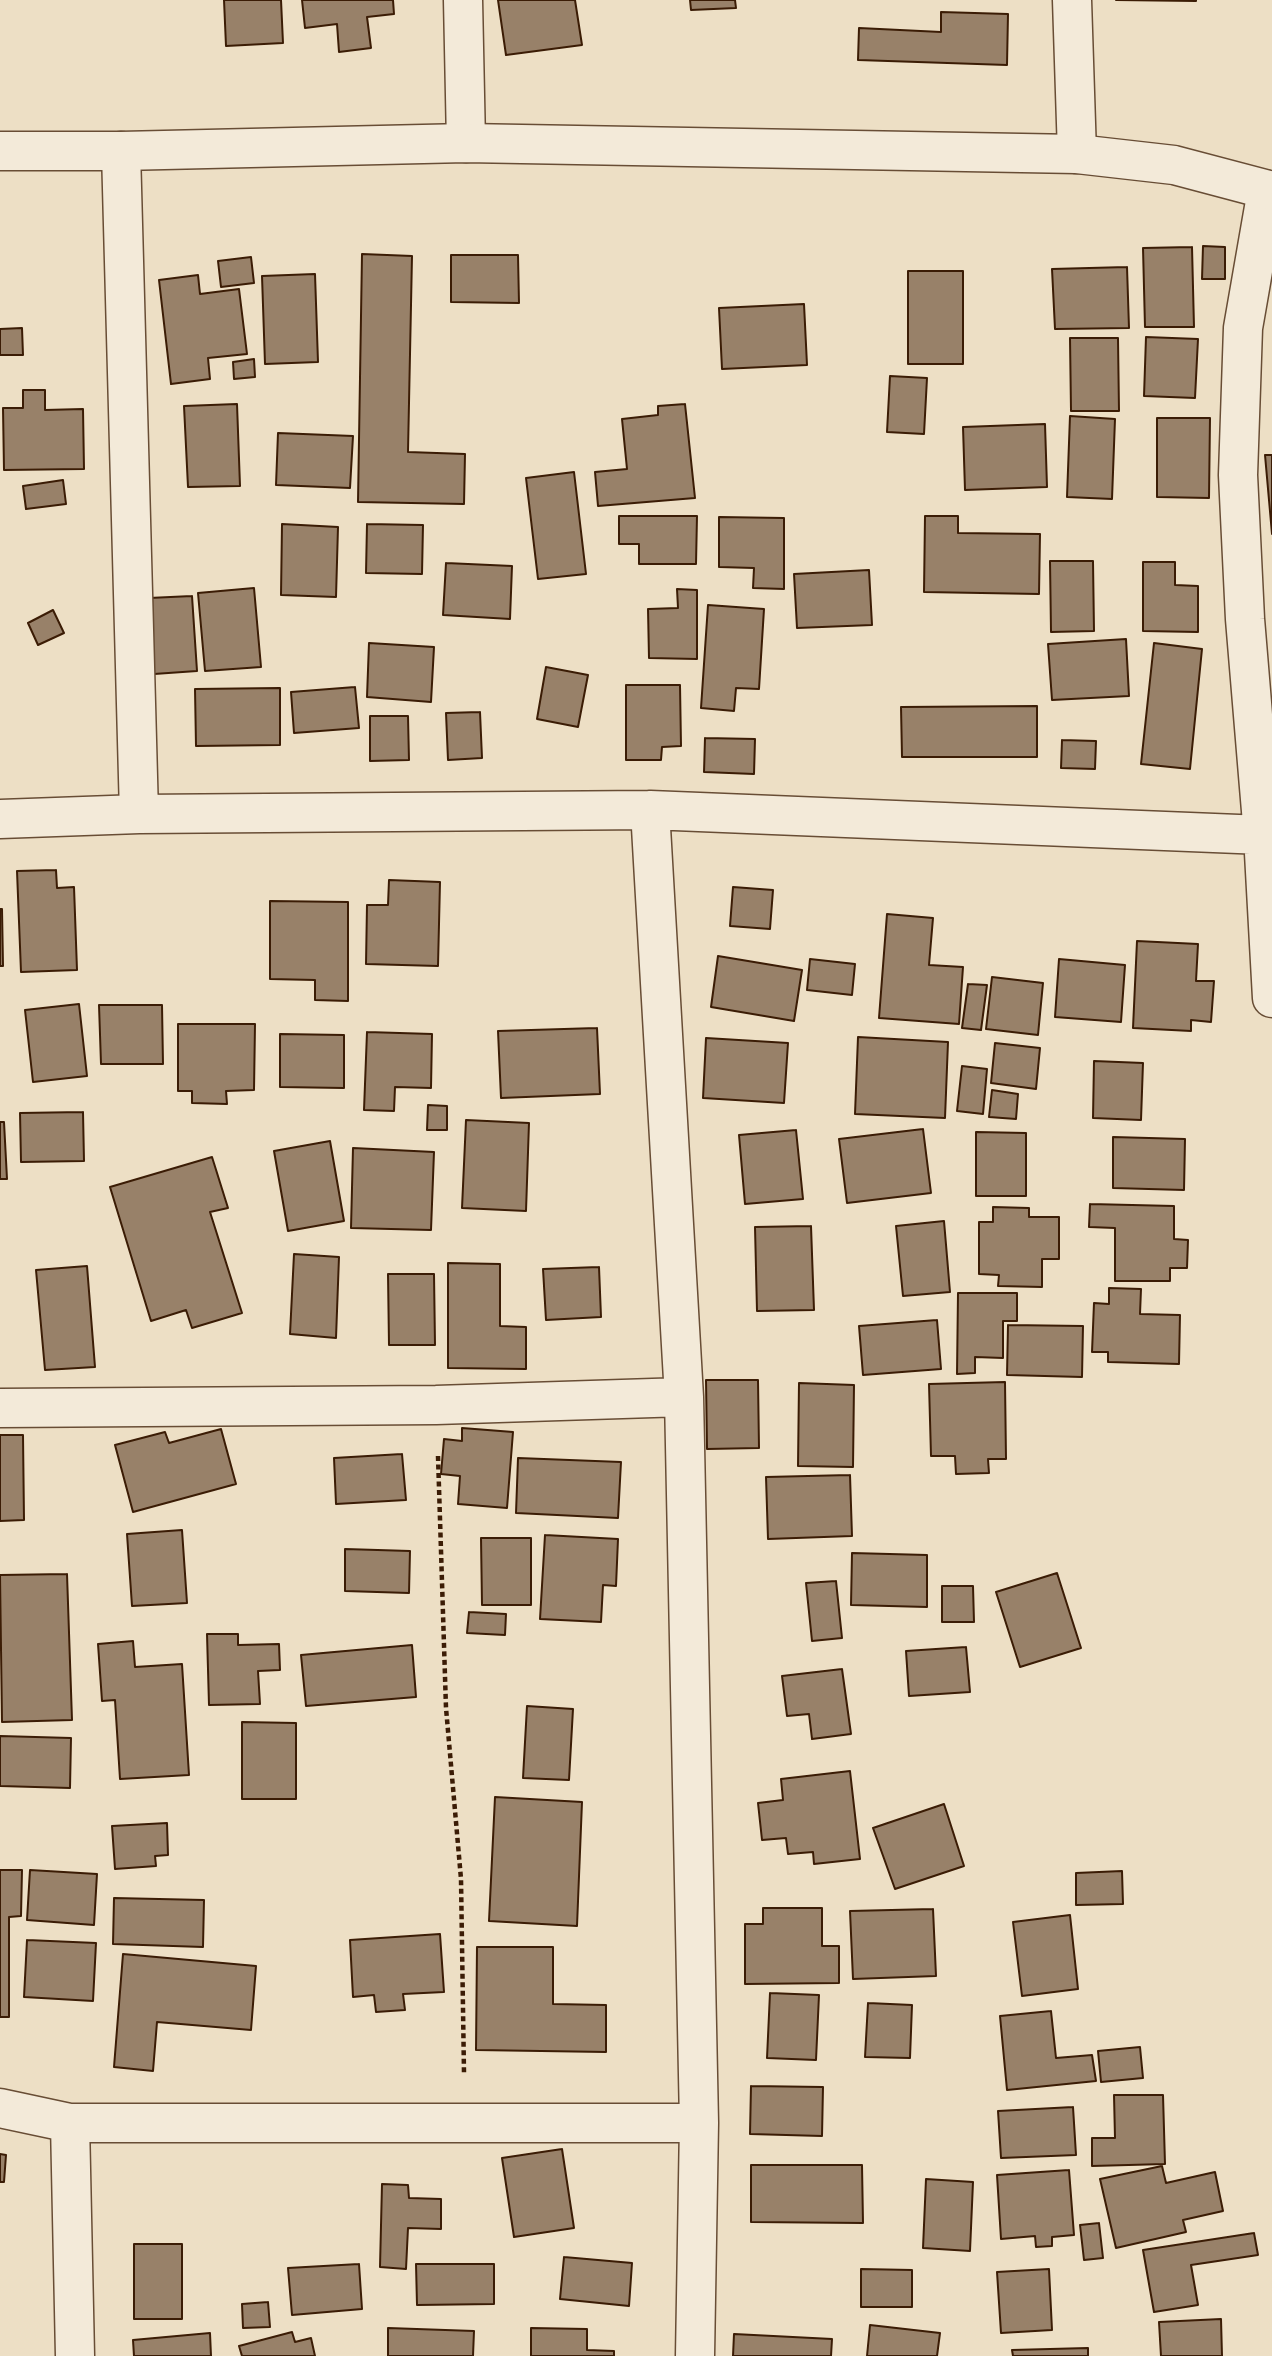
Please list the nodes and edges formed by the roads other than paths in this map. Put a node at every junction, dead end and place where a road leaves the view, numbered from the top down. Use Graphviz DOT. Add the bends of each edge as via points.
graph roads {
  1 [pos="463,0"];
  2 [pos="1072,0"];
  3 [pos="466,143"];
  4 [pos="0,151"];
  5 [pos="121,151"];
  6 [pos="1077,154"];
  7 [pos="1270,191"];
  8 [pos="650,810"];
  9 [pos="139,814"];
  10 [pos="0,819"];
  11 [pos="1263,835"];
  12 [pos="1272,998"];
  13 [pos="684,1397"];
  14 [pos="0,1408"];
  15 [pos="0,2108"];
  16 [pos="70,2123"];
  17 [pos="699,2123"];
  18 [pos="75,2356"];
  19 [pos="695,2356"];
  1 -- 3 [label="street"];
  2 -- 6 [label="street"];
  3 -- 5 [label="street"];
  3 -- 6 [label="street"];
  4 -- 5 [label="street"];
  5 -- 9 [label="street"];
  6 -- 7 [label="street" via="1174,165"];
  7 -- 11 [label="street" via="1243,328 1238,475"];
  8 -- 9 [label="street"];
  8 -- 11 [label="street"];
  8 -- 13 [label="street"];
  9 -- 10 [label="street"];
  11 -- 12 [label="street"];
  13 -- 14 [label="street" via="436,1405"];
  13 -- 17 [label="street"];
  15 -- 16 [label="street"];
  16 -- 17 [label="street"];
  16 -- 18 [label="street"];
  17 -- 19 [label="street"];
}
